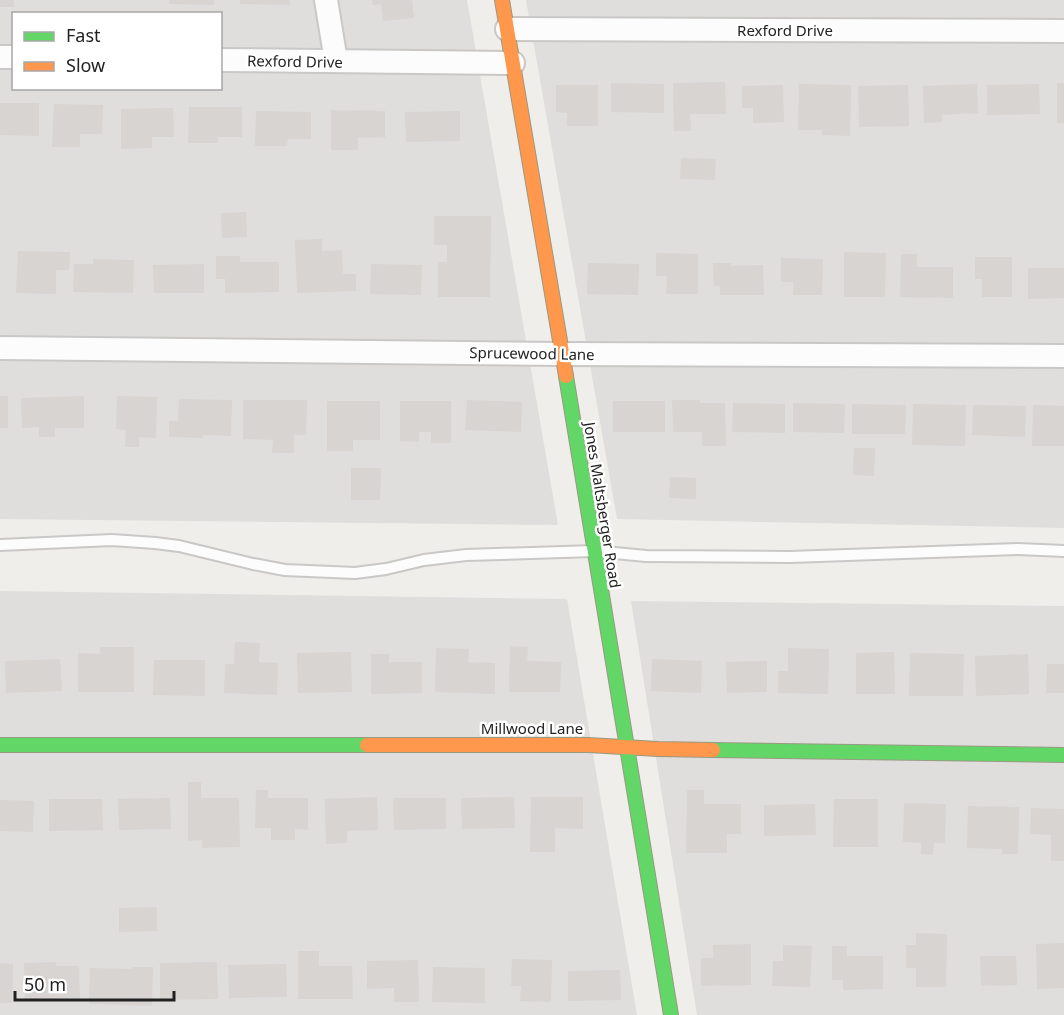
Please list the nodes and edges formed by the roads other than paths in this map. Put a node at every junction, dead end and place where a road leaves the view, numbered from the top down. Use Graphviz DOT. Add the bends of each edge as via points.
graph roads {
  1 [pos="326,0"];
  2 [pos="502,0"];
  3 [pos="507,29"];
  4 [pos="1064,31"];
  5 [pos="222,60"];
  6 [pos="336,61"];
  7 [pos="513,63"];
  8 [pos="0,348"];
  9 [pos="562,354"];
  10 [pos="1064,356"];
  11 [pos="0,545"];
  12 [pos="594,551"];
  13 [pos="1064,551"];
  14 [pos="0,745"];
  15 [pos="626,747"];
  16 [pos="1064,755"];
  17 [pos="670,1015"];
  1 -- 6 [label="street"];
  2 -- 3 [label="street, Jones Maltsberger Road"];
  3 -- 4 [label="street, Rexford Drive"];
  3 -- 7 [label="street, Jones Maltsberger Road"];
  5 -- 6 [label="street, Rexford Drive"];
  6 -- 7 [label="street, Rexford Drive"];
  7 -- 9 [label="street, Jones Maltsberger Road"];
  8 -- 9 [label="street, Sprucewood Lane"];
  9 -- 10 [label="street, Sprucewood Lane"];
  9 -- 12 [label="street, Jones Maltsberger Road"];
  11 -- 12 [label="lane" via="112,540 155,543 285,570 355,573 466,555"];
  12 -- 13 [label="lane" via="646,556 790,557 1018,549"];
  12 -- 15 [label="street, Jones Maltsberger Road"];
  14 -- 15 [label="street, Millwood Lane"];
  15 -- 16 [label="street, Millwood Lane"];
  15 -- 17 [label="street, Jones Maltsberger Road"];
}
